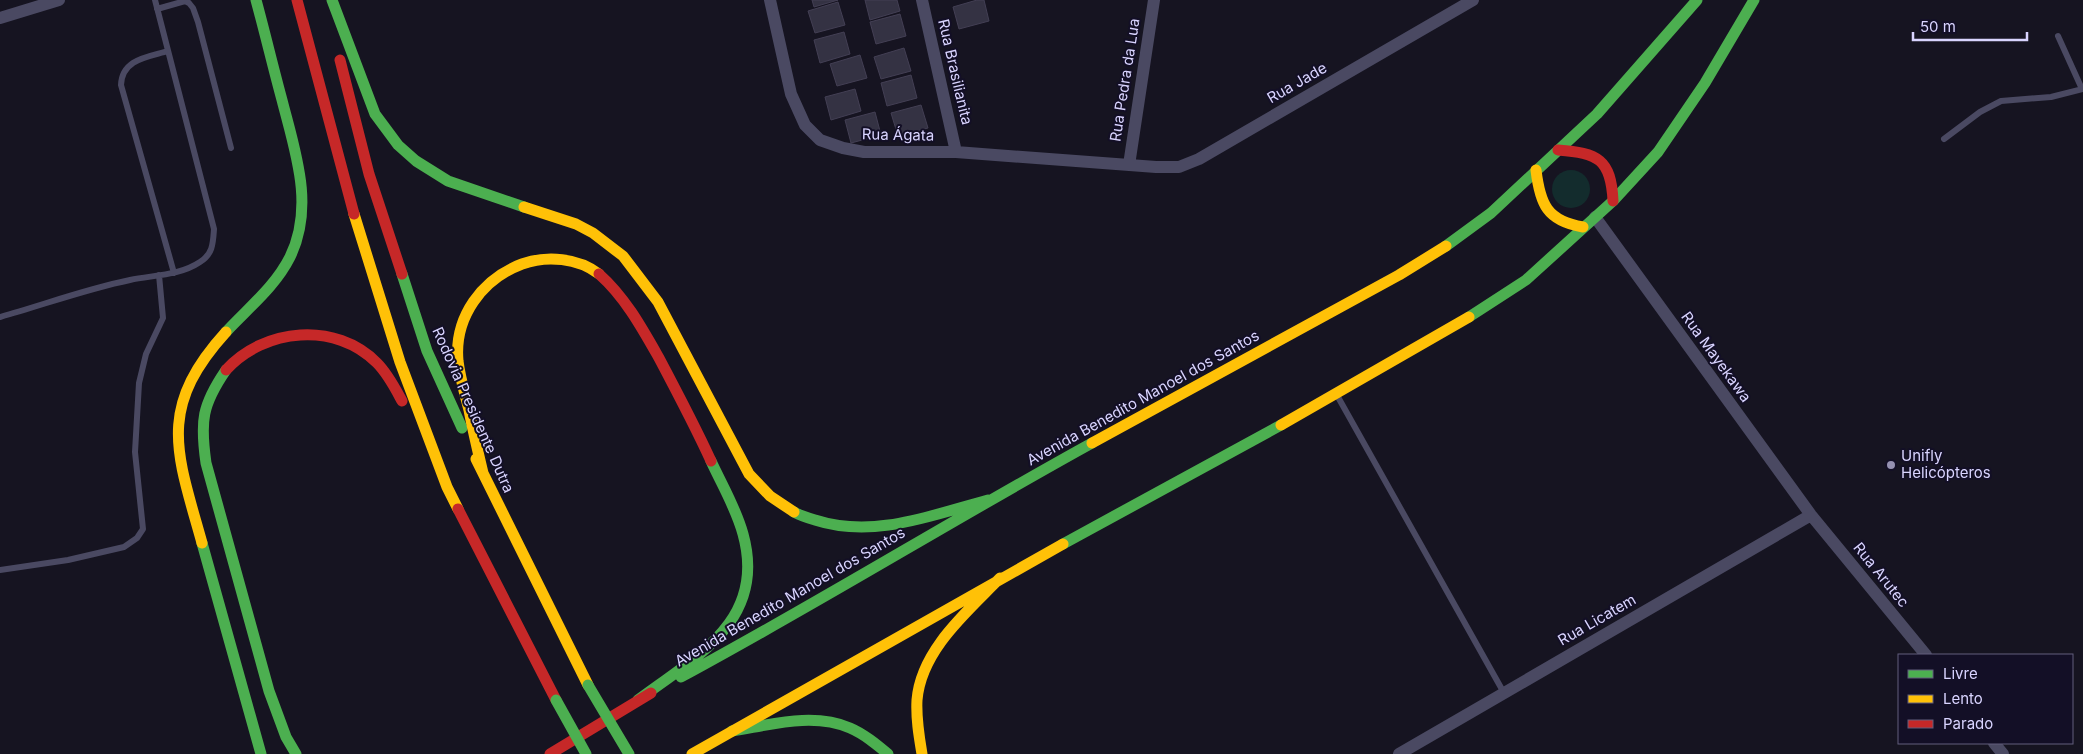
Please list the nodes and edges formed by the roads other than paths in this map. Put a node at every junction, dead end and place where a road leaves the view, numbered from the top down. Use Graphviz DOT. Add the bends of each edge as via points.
graph roads {
  1 [pos="58,0"];
  2 [pos="155,0"];
  3 [pos="256,0"];
  4 [pos="296,0"];
  5 [pos="325,0"];
  6 [pos="332,0"];
  7 [pos="770,0"];
  8 [pos="922,0"];
  9 [pos="1154,0"];
  10 [pos="1473,0"];
  11 [pos="1697,0"];
  12 [pos="1754,0"];
  13 [pos="157,9"];
  14 [pos="0,18"];
  15 [pos="2058,36"];
  16 [pos="168,51"];
  17 [pos="2083,89"];
  18 [pos="1944,139"];
  19 [pos="232,148"];
  20 [pos="1558,150"];
  21 [pos="956,152"];
  22 [pos="1129,165"];
  23 [pos="1536,170"];
  24 [pos="1612,201"];
  25 [pos="1595,217"];
  26 [pos="1583,227"];
  27 [pos="174,273"];
  28 [pos="159,276"];
  29 [pos="0,317"];
  30 [pos="1337,394"];
  31 [pos="483,473"];
  32 [pos="447,487"];
  33 [pos="988,500"];
  34 [pos="1812,515"];
  35 [pos="0,570"];
  36 [pos="1000,578"];
  37 [pos="1925,654"];
  38 [pos="1504,693"];
  39 [pos="638,700"];
  40 [pos="732,731"];
  41 [pos="1995,744"];
  42 [pos="261,754"];
  43 [pos="296,754"];
  44 [pos="550,754"];
  45 [pos="586,754"];
  46 [pos="629,754"];
  47 [pos="692,754"];
  48 [pos="888,754"];
  49 [pos="922,754"];
  50 [pos="1400,754"];
  51 [pos="2003,754"];
  1 -- 14 [label="street"];
  2 -- 13 [label="lane"];
  3 -- 42 [label="main road" via="300,172 302,217 293,250 276,280 210,347 193,372 182,401 177,432 181,467"];
  4 -- 32 [label="main road" via="371,273"];
  5 -- 31 [label="main road, Rodovia Presidente Dutra" via="369,174 427,351"];
  6 -- 33 [label="main road" via="375,114 406,154 448,180 576,224 608,244 636,270 658,302 749,474 770,496 800,515 830,525 864,528 886,527"];
  7 -- 21 [label="street, Rua Ágata" via="791,94 805,126 820,140 864,152"];
  8 -- 21 [label="street, Rua Brasilianita"];
  9 -- 22 [label="street, Rua Pedra da Lua"];
  10 -- 22 [label="street, Rua Jade" via="1199,159 1179,167"];
  11 -- 20 [label="main road, Avenida Benedito Manoel dos Santos" via="1597,114"];
  12 -- 24 [label="main road" via="1682,120 1658,152"];
  13 -- 16 [label="lane"];
  13 -- 19 [label="lane" via="185,1 194,8"];
  15 -- 17 [label="lane"];
  16 -- 27 [label="lane" via="214,229 213,248 202,261"];
  16 -- 27 [label="lane" via="135,61 121,75 121,85"];
  17 -- 18 [label="lane" via="2001,101"];
  20 -- 23 [label="main road, Avenida Benedito Manoel dos Santos"];
  20 -- 24 [label="main road" via="1586,152 1600,160 1613,182"];
  21 -- 22 [label="street, Rua Ágata"];
  23 -- 26 [label="main road" via="1544,207 1558,220"];
  23 -- 33 [label="main road, Avenida Benedito Manoel dos Santos" via="1491,213 1399,275"];
  24 -- 25 [label="main road"];
  25 -- 26 [label="main road"];
  25 -- 34 [label="street, Rua Mayekawa"];
  26 -- 30 [label="main road" via="1526,280"];
  27 -- 28 [label="lane"];
  28 -- 29 [label="lane" via="129,280"];
  28 -- 35 [label="lane" via="163,318 146,354 139,383 135,452 143,529 124,547 68,560"];
  30 -- 36 [label="main road"];
  30 -- 38 [label="lane"];
  31 -- 39 [label="main road" via="458,365 459,337 467,311 482,289 498,275 516,266 557,260 596,272 630,307 685,405 745,542 748,577 740,608 717,639"];
  31 -- 46 [label="main road, Rodovia Presidente Dutra, bridge" via="588,685"];
  32 -- 43 [label="main road" via="391,380 362,350 343,341 310,333 282,335 267,340 241,354 212,390 203,418 206,463 269,691"];
  32 -- 45 [label="main road, bridge"];
  33 -- 39 [label="main road, Avenida Benedito Manoel dos Santos" via="750,640"];
  34 -- 37 [label="street, Rua Arutec"];
  34 -- 38 [label="street, Rua Licatem"];
  36 -- 40 [label="main road"];
  36 -- 49 [label="main road" via="939,643 923,672 916,714"];
  38 -- 50 [label="street, Rua Licatem"];
  39 -- 44 [label="main road, Avenida Benedito Manoel dos Santos"];
  40 -- 47 [label="main road"];
  40 -- 48 [label="main road" via="812,719 829,720 872,739"];
  41 -- 51 [label="street"];
}
